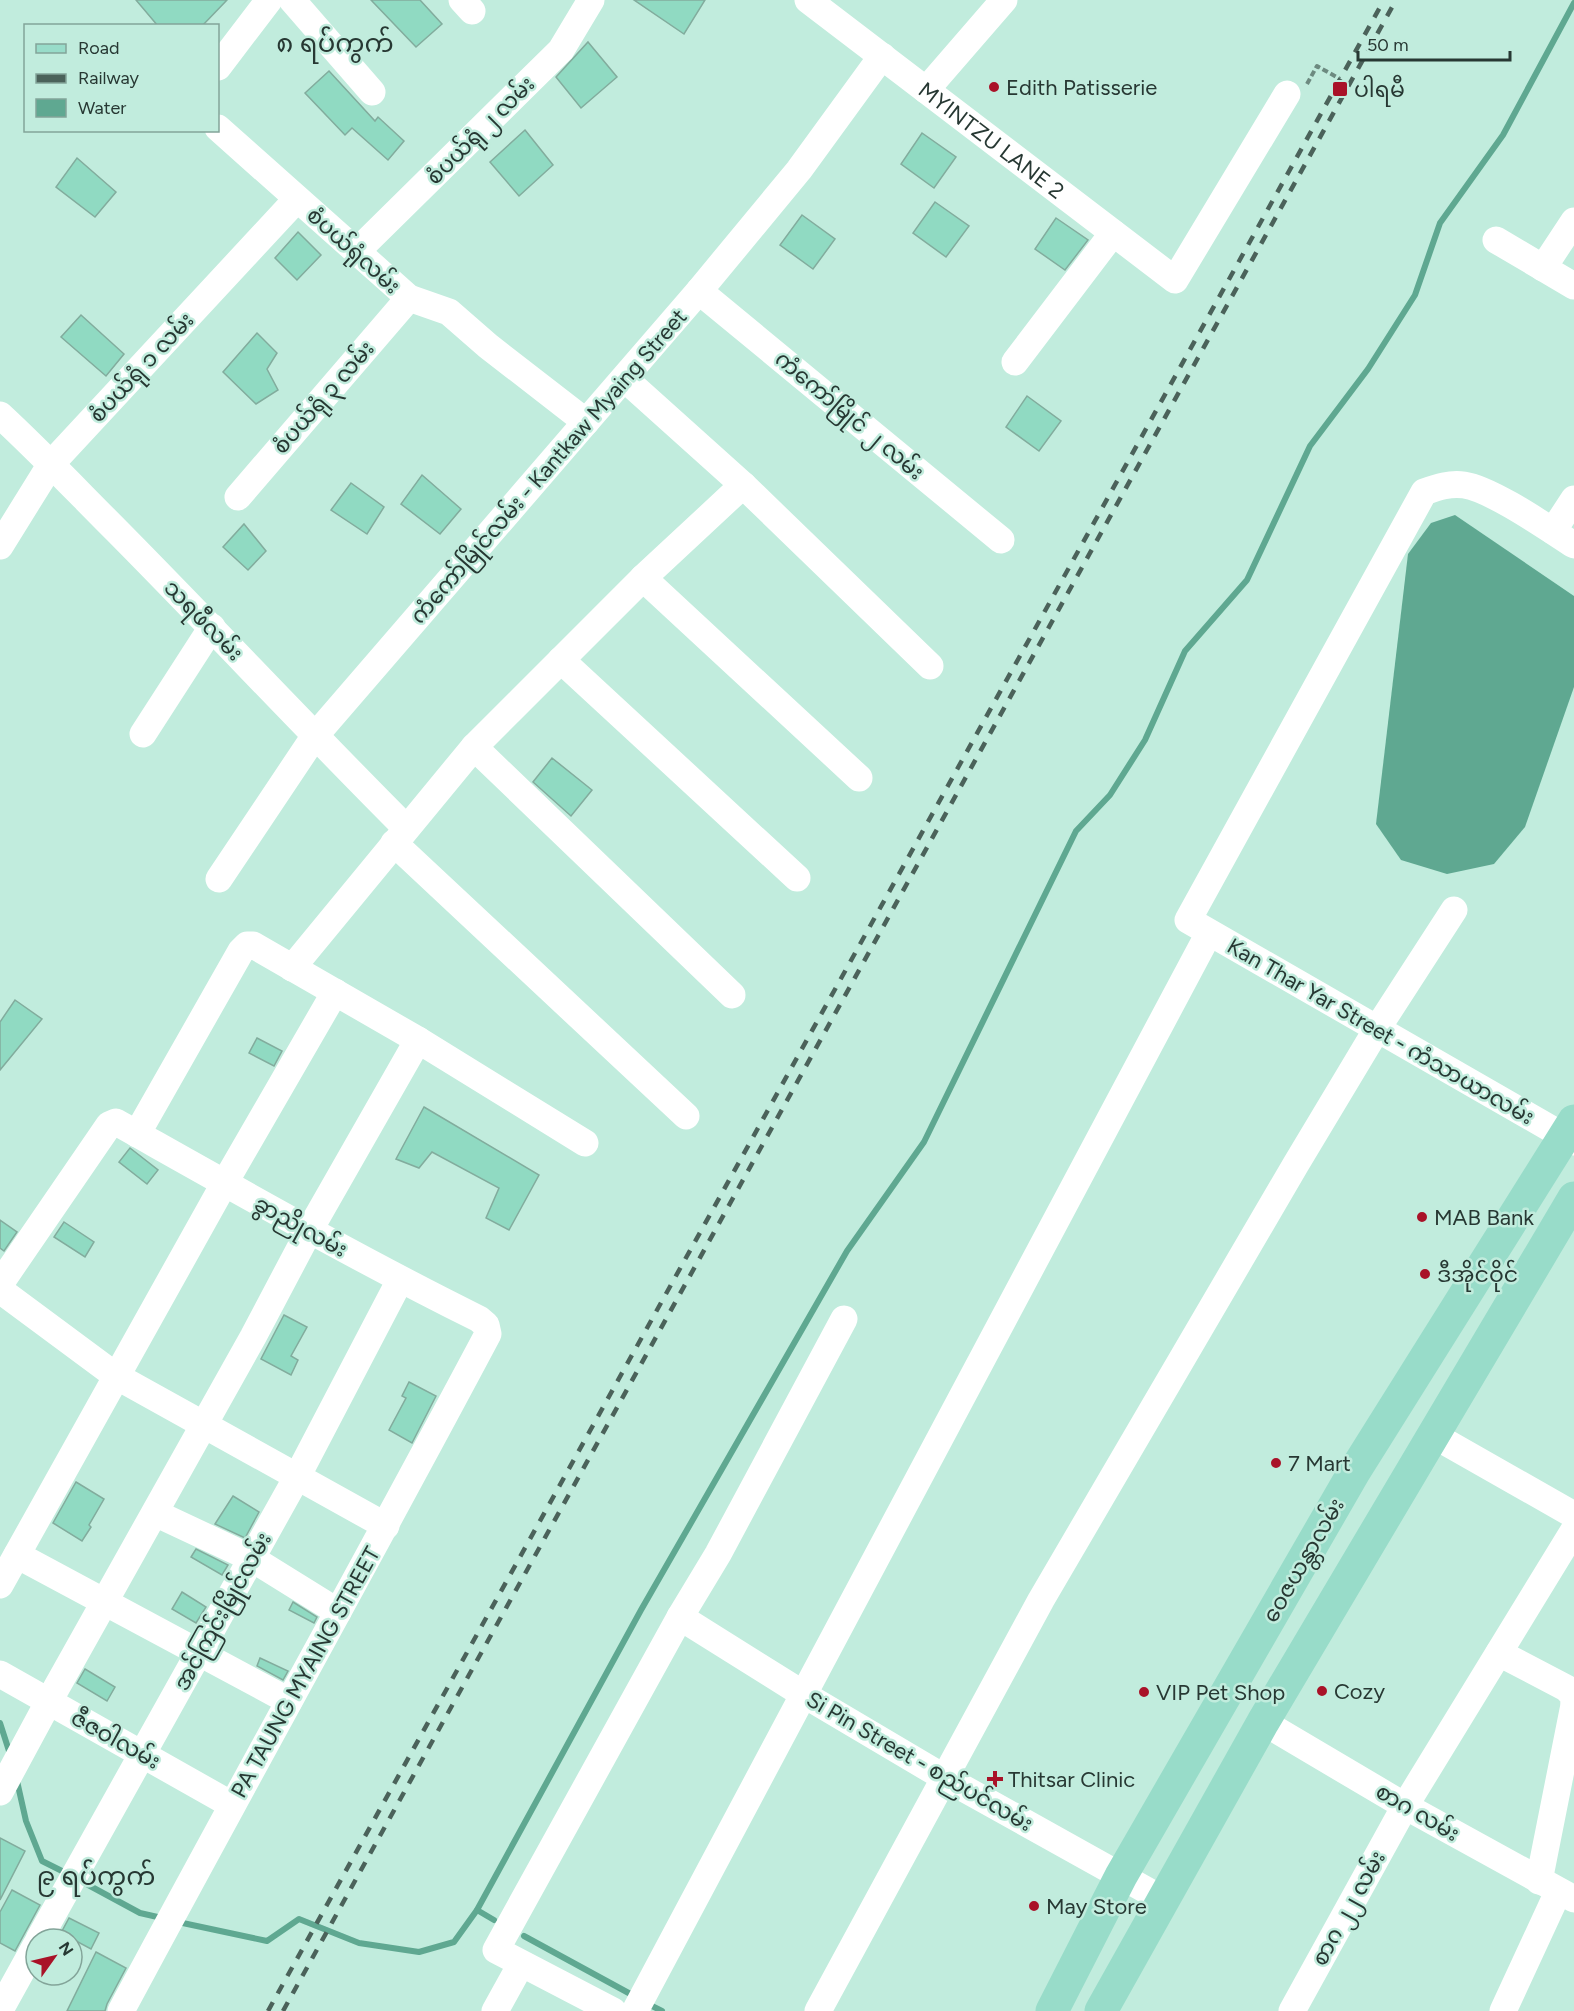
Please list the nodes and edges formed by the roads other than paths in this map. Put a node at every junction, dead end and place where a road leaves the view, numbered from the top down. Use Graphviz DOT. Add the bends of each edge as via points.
graph roads {
  1 [pos="274,0"];
  2 [pos="591,0"];
  3 [pos="808,0"];
  4 [pos="1004,0"];
  5 [pos="882,56"];
  6 [pos="219,66"];
  7 [pos="926,90"];
  8 [pos="372,92"];
  9 [pos="1287,94"];
  10 [pos="219,129"];
  11 [pos="297,199"];
  12 [pos="1574,221"];
  13 [pos="1113,233"];
  14 [pos="1496,240"];
  15 [pos="357,251"];
  16 [pos="1543,268"];
  17 [pos="1574,286"];
  18 [pos="699,291"];
  19 [pos="409,298"];
  20 [pos="1015,362"];
  21 [pos="625,379"];
  22 [pos="0,416"];
  23 [pos="586,422"];
  24 [pos="51,464"];
  25 [pos="743,485"];
  26 [pos="238,497"];
  27 [pos="1574,499"];
  28 [pos="1563,538"];
  29 [pos="1000,540"];
  30 [pos="0,546"];
  31 [pos="643,578"];
  32 [pos="212,627"];
  33 [pos="561,660"];
  34 [pos="930,666"];
  35 [pos="143,734"];
  36 [pos="314,737"];
  37 [pos="474,747"];
  38 [pos="859,777"];
  39 [pos="400,836"];
  40 [pos="797,878"];
  41 [pos="219,879"];
  42 [pos="1454,910"];
  43 [pos="1199,927"];
  44 [pos="292,968"];
  45 [pos="334,992"];
  46 [pos="732,995"];
  47 [pos="1377,1029"];
  48 [pos="418,1040"];
  49 [pos="686,1116"];
  50 [pos="1571,1132"];
  51 [pos="136,1134"];
  52 [pos="585,1143"];
  53 [pos="224,1184"];
  54 [pos="1574,1198"];
  55 [pos="309,1231"];
  56 [pos="400,1280"];
  57 [pos="0,1284"];
  58 [pos="0,1290"];
  59 [pos="844,1319"];
  60 [pos="488,1334"];
  61 [pos="116,1376"];
  62 [pos="204,1425"];
  63 [pos="1435,1436"];
  64 [pos="297,1477"];
  65 [pos="155,1513"];
  66 [pos="1574,1515"];
  67 [pos="386,1526"];
  68 [pos="1574,1530"];
  69 [pos="17,1555"];
  70 [pos="251,1558"];
  71 [pos="0,1585"];
  72 [pos="105,1602"];
  73 [pos="338,1612"];
  74 [pos="680,1617"];
  75 [pos="198,1652"];
  76 [pos="1499,1653"];
  77 [pos="0,1674"];
  78 [pos="803,1694"];
  79 [pos="49,1701"];
  80 [pos="289,1701"];
  81 [pos="1574,1704"];
  82 [pos="1263,1722"];
  83 [pos="142,1752"];
  84 [pos="945,1778"];
  85 [pos="0,1792"];
  86 [pos="232,1804"];
  87 [pos="1405,1806"];
  88 [pos="1121,1876"];
  89 [pos="1557,1891"];
  90 [pos="1164,1900"];
  91 [pos="46,1927"];
  92 [pos="521,1964"];
  93 [pos="24,1967"];
  94 [pos="0,2010"];
  95 [pos="121,2011"];
  96 [pos="495,2011"];
  97 [pos="613,2011"];
  98 [pos="635,2011"];
  99 [pos="818,2011"];
  100 [pos="1052,2011"];
  101 [pos="1101,2011"];
  102 [pos="1292,2011"];
  103 [pos="1503,2011"];
  1 -- 6 [label="street"];
  1 -- 8 [label="street"];
  2 -- 15 [label="street, စံပယ်ရုံ ၂ လမ်း" via="561,50"];
  3 -- 5 [label="street, MYINTZU LANE 2"];
  4 -- 7 [label="street"];
  5 -- 7 [label="street, MYINTZU LANE 2"];
  5 -- 18 [label="street, ကံကော်မြိုင်လမ်း - Kantkaw Myaing Street" via="799,170"];
  7 -- 13 [label="street, MYINTZU LANE 2"];
  9 -- 13 [label="street, MYINTZU LANE 2" via="1175,280"];
  10 -- 11 [label="street, စံပယ်ရုံလမ်း"];
  11 -- 15 [label="street, စံပယ်ရုံလမ်း"];
  11 -- 24 [label="street, စံပယ်ရုံ ၁ လမ်း"];
  12 -- 16 [label="street"];
  13 -- 20 [label="street"];
  14 -- 16 [label="street"];
  15 -- 19 [label="street, စံပယ်ရုံလမ်း"];
  16 -- 17 [label="street"];
  18 -- 21 [label="street, ကံကော်မြိုင်လမ်း - Kantkaw Myaing Street"];
  18 -- 29 [label="street, ကံကော်မြိုင် ၂ လမ်း"];
  19 -- 23 [label="street, စံပယ်ရုံလမ်း" via="449,312"];
  19 -- 26 [label="street, စံပယ်ရုံ ၃ လမ်း"];
  21 -- 23 [label="street, ကံကော်မြိုင်လမ်း - Kantkaw Myaing Street"];
  21 -- 25 [label="street"];
  22 -- 24 [label="street, သရဖီလမ်း"];
  23 -- 36 [label="street, ကံကော်မြိုင်လမ်း - Kantkaw Myaing Street"];
  24 -- 30 [label="street, စံပယ်ရုံ ၁ လမ်း"];
  24 -- 32 [label="street, သရဖီလမ်း"];
  25 -- 31 [label="street"];
  25 -- 34 [label="street"];
  27 -- 28 [label="street"];
  28 -- 43 [label="street" via="1484,490 1444,485 1424,492"];
  31 -- 33 [label="street"];
  31 -- 38 [label="street"];
  32 -- 35 [label="street"];
  32 -- 36 [label="street, သရဖီလမ်း"];
  33 -- 37 [label="street"];
  33 -- 40 [label="street"];
  36 -- 39 [label="street, သရဖီလမ်း"];
  36 -- 41 [label="street, ကံကော်မြိုင်လမ်း - Kantkaw Myaing Street"];
  37 -- 39 [label="street"];
  37 -- 46 [label="street"];
  39 -- 44 [label="street"];
  39 -- 49 [label="street, သရဖီလမ်း"];
  42 -- 47 [label="street"];
  43 -- 47 [label="street, Kan Thar Yar Street - ကံသာယာလမ်း"];
  43 -- 78 [label="street"];
  44 -- 45 [label="street"];
  44 -- 51 [label="street" via="253,945 241,951"];
  45 -- 48 [label="street"];
  45 -- 53 [label="street"];
  47 -- 50 [label="street, Kan Thar Yar Street - ကံသာယာလမ်း"];
  47 -- 84 [label="street" via="1041,1600"];
  48 -- 52 [label="street"];
  48 -- 55 [label="street"];
  50 -- 88 [label="main road, ဝေဇယန္တာလမ်း" via="1354,1472"];
  51 -- 53 [label="street, ခွာညိုလမ်း"];
  51 -- 57 [label="street, ခွာညိုလမ်း" via="116,1122 109,1125"];
  53 -- 55 [label="street, ခွာညိုလမ်း"];
  53 -- 61 [label="street"];
  54 -- 63 [label="main road"];
  55 -- 56 [label="street, ခွာညိုလမ်း"];
  55 -- 62 [label="street"];
  56 -- 60 [label="street, ခွာညိုလမ်း" via="479,1319"];
  56 -- 64 [label="street, အင်ကြင်းမြိုင်လမ်း"];
  58 -- 61 [label="street"];
  59 -- 74 [label="street"];
  60 -- 67 [label="street, PA TAUNG MYAING STREET"];
  61 -- 62 [label="street"];
  61 -- 69 [label="street"];
  62 -- 64 [label="street"];
  62 -- 65 [label="street"];
  63 -- 66 [label="street"];
  63 -- 82 [label="main road"];
  64 -- 67 [label="street"];
  64 -- 70 [label="street, အင်ကြင်းမြိုင်လမ်း"];
  65 -- 70 [label="street"];
  65 -- 72 [label="street"];
  67 -- 73 [label="street, PA TAUNG MYAING STREET"];
  68 -- 76 [label="street, စာဂ ၂၂ လမ်း"];
  69 -- 71 [label="street"];
  69 -- 72 [label="street"];
  70 -- 73 [label="street"];
  70 -- 75 [label="street, အင်ကြင်းမြိုင်လမ်း"];
  72 -- 75 [label="street"];
  72 -- 79 [label="street"];
  73 -- 80 [label="street, PA TAUNG MYAING STREET"];
  74 -- 78 [label="street, Si Pin Street - စည်ပင်လမ်း"];
  74 -- 92 [label="street" via="496,1950"];
  75 -- 80 [label="street"];
  75 -- 83 [label="street, အင်ကြင်းမြိုင်လမ်း"];
  76 -- 81 [label="street" via="1566,1688 1573,1695"];
  76 -- 87 [label="street, စာဂ ၂၂ လမ်း"];
  77 -- 79 [label="street, ဇီဇဝါလမ်း"];
  78 -- 84 [label="street, Si Pin Street - စည်ပင်လမ်း"];
  78 -- 98 [label="street"];
  79 -- 83 [label="street, ဇီဇဝါလမ်း"];
  79 -- 85 [label="street"];
  80 -- 86 [label="street, PA TAUNG MYAING STREET"];
  81 -- 89 [label="street"];
  82 -- 87 [label="street, စာဂ လမ်း"];
  82 -- 90 [label="main road"];
  83 -- 86 [label="street, ဇီဇဝါလမ်း"];
  83 -- 91 [label="street, အင်ကြင်းမြိုင်လမ်း"];
  84 -- 88 [label="street, Si Pin Street - စည်ပင်လမ်း"];
  84 -- 99 [label="street"];
  86 -- 95 [label="street, PA TAUNG MYAING STREET"];
  87 -- 89 [label="street, စာဂ လမ်း"];
  87 -- 102 [label="street, စာဂ ၂၂ လမ်း"];
  88 -- 90 [label="street, Si Pin Street - စည်ပင်လမ်း"];
  88 -- 100 [label="main road, ဝေဇယန္တာလမ်း"];
  89 -- 103 [label="street"];
  90 -- 101 [label="main road"];
  92 -- 96 [label="street"];
  92 -- 97 [label="street"];
  93 -- 94 [label="street"];
}
